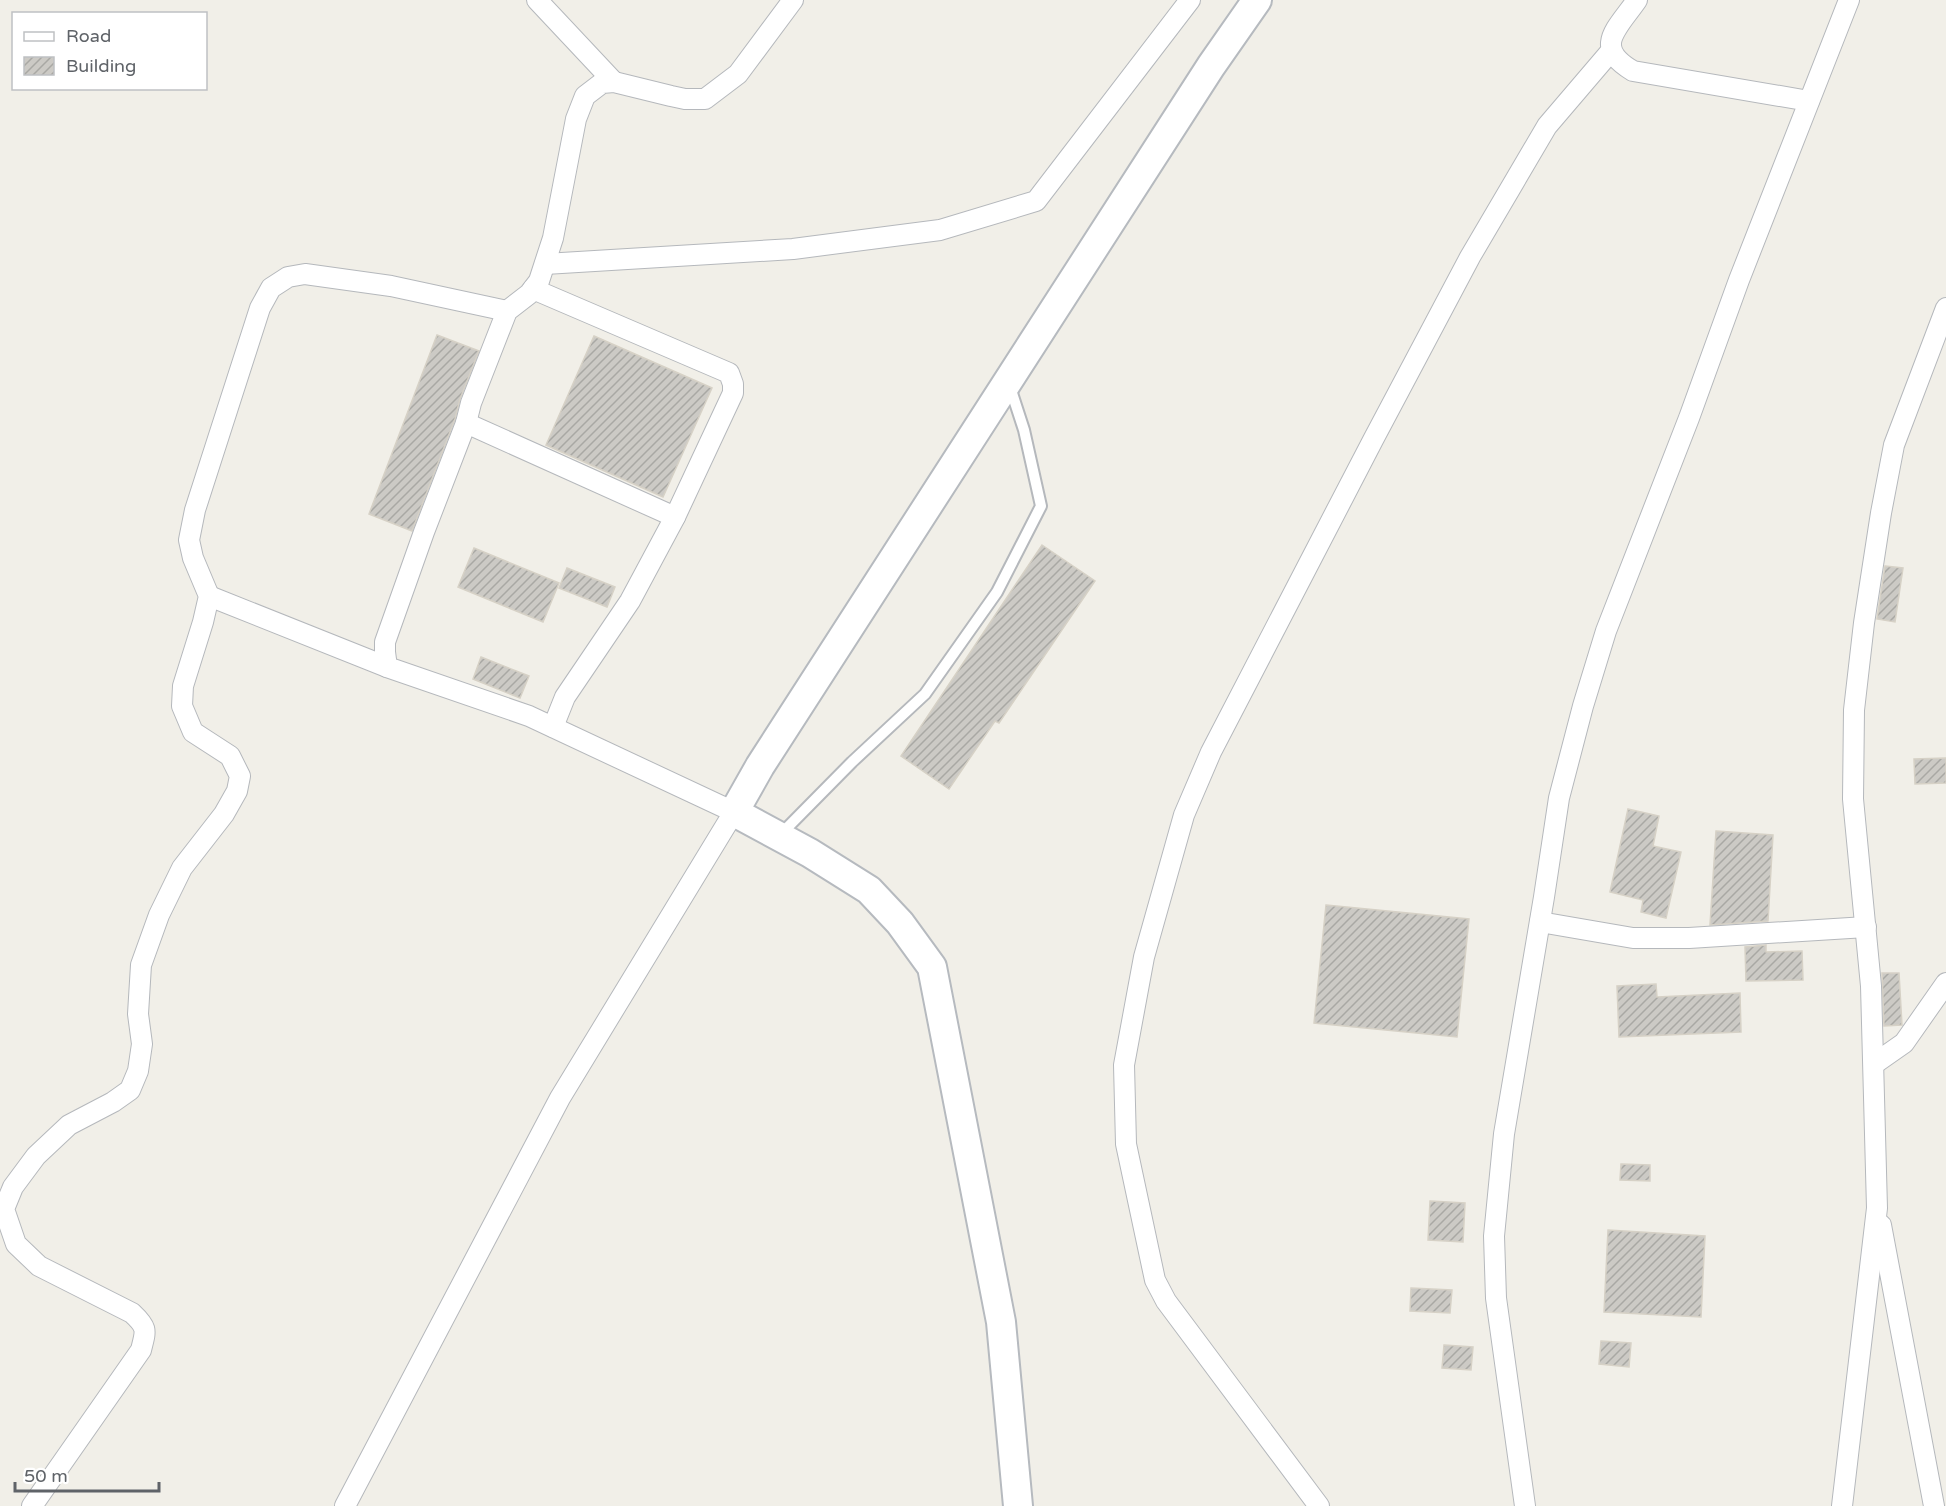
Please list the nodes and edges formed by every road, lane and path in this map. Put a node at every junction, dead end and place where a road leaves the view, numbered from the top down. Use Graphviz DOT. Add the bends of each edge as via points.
graph roads {
  1 [pos="537,0"];
  2 [pos="793,0"];
  3 [pos="1190,0"];
  4 [pos="1257,0"];
  5 [pos="1637,0"];
  6 [pos="1849,0"];
  7 [pos="1611,51"];
  8 [pos="614,82"];
  9 [pos="1809,101"];
  10 [pos="545,264"];
  11 [pos="533,289"];
  12 [pos="1946,308"];
  13 [pos="507,311"];
  14 [pos="1008,381"];
  15 [pos="466,423"];
  16 [pos="675,517"];
  17 [pos="209,596"];
  18 [pos="387,667"];
  19 [pos="553,727"];
  20 [pos="734,812"];
  21 [pos="779,836"];
  22 [pos="1540,922"];
  23 [pos="1866,927"];
  24 [pos="1946,983"];
  25 [pos="1874,1064"];
  26 [pos="1877,1208"];
  27 [pos="348,1504"];
  28 [pos="32,1506"];
  29 [pos="1018,1506"];
  30 [pos="1319,1506"];
  31 [pos="1525,1506"];
  32 [pos="1842,1506"];
  33 [pos="1934,1506"];
  1 -- 8 [label="street"];
  2 -- 8 [label="street" via="738,74 705,99 685,99"];
  3 -- 10 [label="street" via="1036,201 940,230 793,249"];
  4 -- 14 [label="street"];
  5 -- 7 [label="street" via="1611,39"];
  6 -- 9 [label="street"];
  7 -- 9 [label="street" via="1633,71"];
  7 -- 30 [label="street" via="1547,126 1470,257 1211,752 1184,815 1144,957 1124,1065 1125,1122 1126,1144 1155,1280 1166,1301"];
  8 -- 10 [label="street" via="602,83 585,96 576,119"];
  9 -- 22 [label="street" via="1606,631 1559,798"];
  10 -- 11 [label="street"];
  11 -- 13 [label="street"];
  11 -- 16 [label="street" via="729,373 733,393"];
  12 -- 23 [label="street" via="1894,445 1864,622 1854,710 1853,799"];
  13 -- 15 [label="street"];
  13 -- 17 [label="street" via="391,286 305,274 288,277 271,288 260,308 195,510 189,540"];
  14 -- 20 [label="street"];
  14 -- 21 [label="lane" via="1041,506 997,592 925,694"];
  15 -- 16 [label="street"];
  15 -- 18 [label="street" via="385,642"];
  16 -- 19 [label="street" via="630,601 565,697"];
  17 -- 18 [label="street"];
  17 -- 28 [label="street" via="183,686 182,706 193,732 230,756 240,776 237,790 224,814 182,868 144,955 138,1014 142,1044 130,1090 69,1125 36,1156 13,1187 4,1209 15,1244 39,1266 132,1313 146,1330 141,1350"];
  18 -- 19 [label="street"];
  19 -- 20 [label="street"];
  20 -- 21 [label="street"];
  20 -- 27 [label="street" via="560,1098"];
  21 -- 29 [label="street" via="869,890 900,923 932,967 1002,1322"];
  22 -- 23 [label="street" via="1633,938"];
  22 -- 31 [label="street" via="1504,1134 1494,1236 1496,1298"];
  23 -- 25 [label="street"];
  24 -- 25 [label="street" via="1904,1043"];
  25 -- 26 [label="street"];
  26 -- 32 [label="street"];
  26 -- 33 [label="street"];
}
